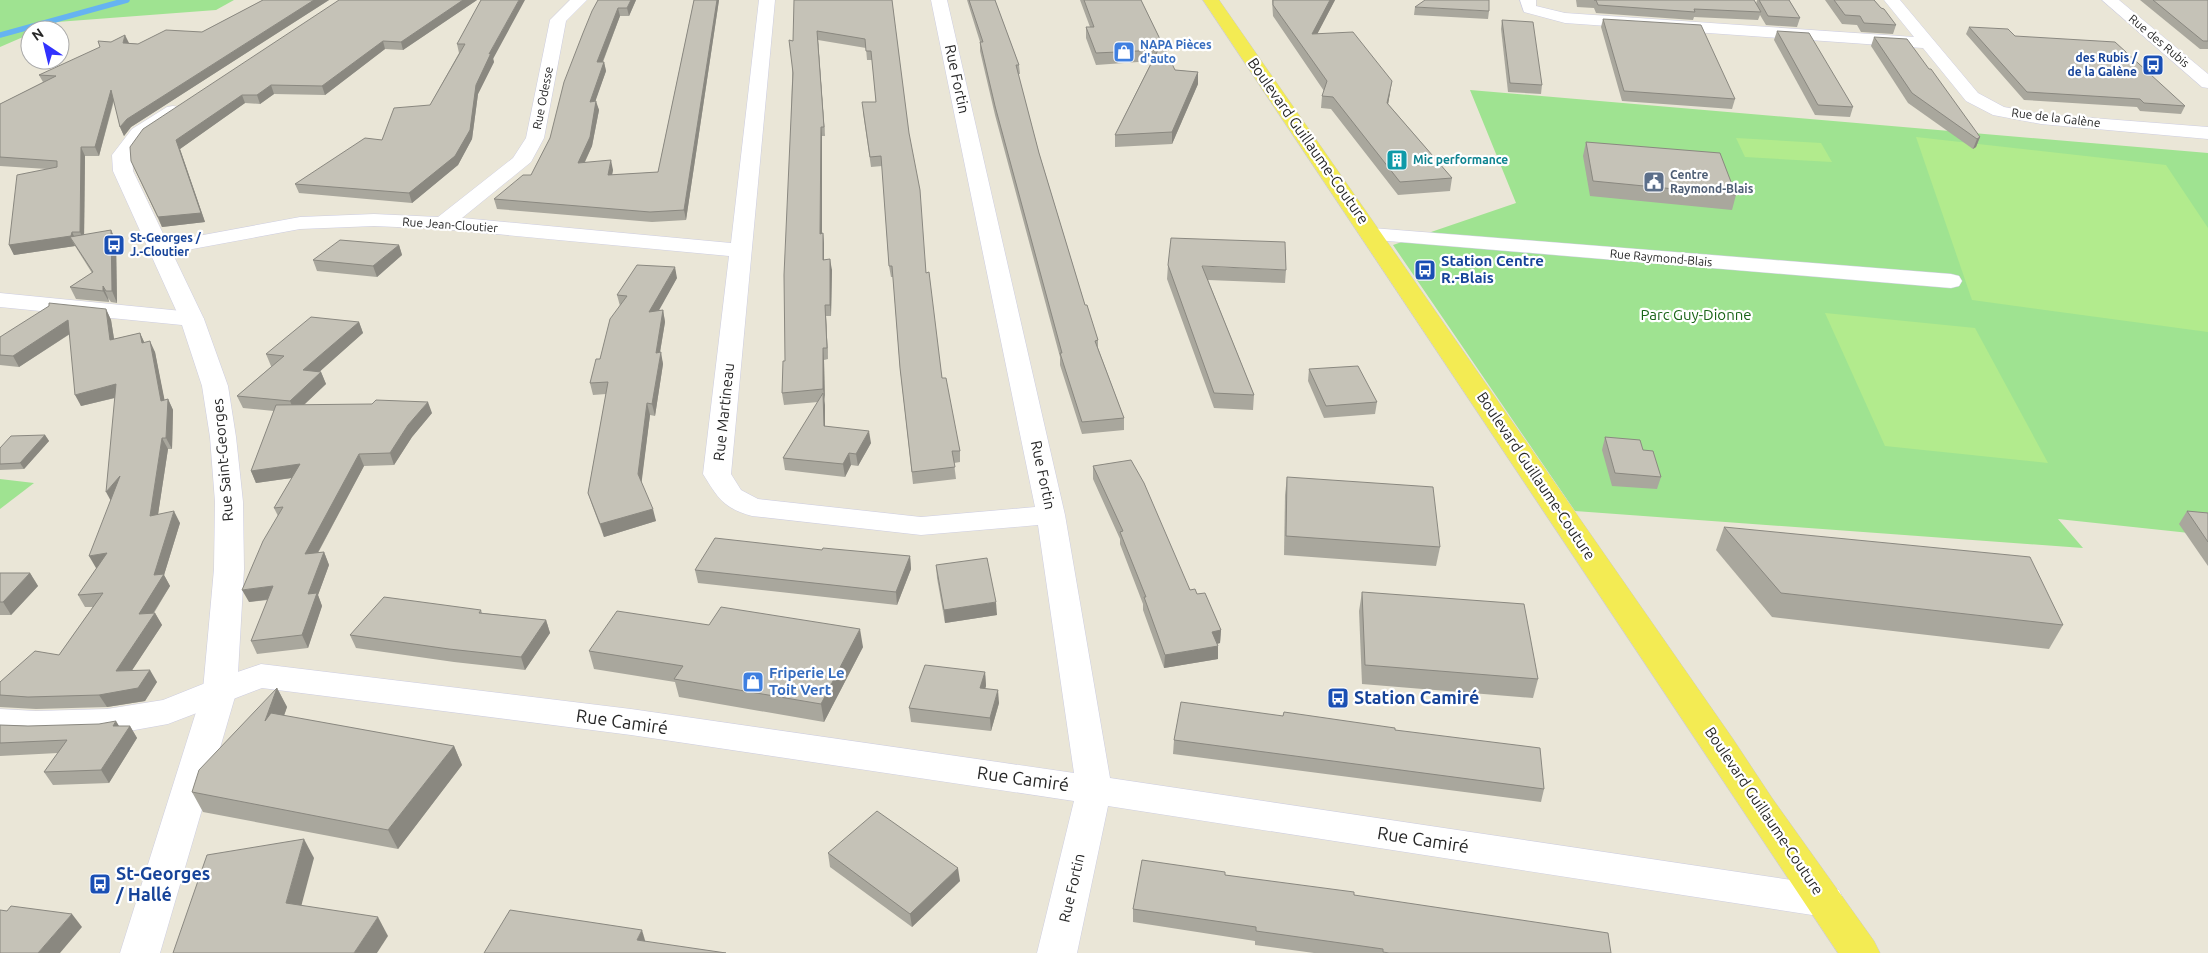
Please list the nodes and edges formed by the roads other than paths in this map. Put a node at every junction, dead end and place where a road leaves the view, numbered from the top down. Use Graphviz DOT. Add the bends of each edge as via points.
graph roads {
  1 [pos="579,0"];
  2 [pos="767,0"];
  3 [pos="939,0"];
  4 [pos="1211,0"];
  5 [pos="1528,0"];
  6 [pos="1892,0"];
  7 [pos="2110,0"];
  8 [pos="1928,43"];
  9 [pos="2208,83"];
  10 [pos="190,100"];
  11 [pos="2208,133"];
  12 [pos="443,224"];
  13 [pos="1372,234"];
  14 [pos="160,249"];
  15 [pos="742,251"];
  16 [pos="1951,281"];
  17 [pos="6,305"];
  18 [pos="192,319"];
  19 [pos="1051,515"];
  20 [pos="220,690"];
  21 [pos="0,722"];
  22 [pos="1094,790"];
  23 [pos="1825,901"];
  24 [pos="140,953"];
  25 [pos="1057,953"];
  26 [pos="1860,953"];
  1 -- 12 [label="street, Rue Odesse" via="558,20 535,138 521,162"];
  2 -- 15 [label="street, Rue Martineau"];
  3 -- 19 [label="street, Rue Fortin"];
  4 -- 13 [label="main road, Boulevard Guillaume-Couture"];
  5 -- 8 [label="street" via="1529,9 1565,18"];
  6 -- 8 [label="street, Rue de la Galène"];
  7 -- 9 [label="street, Rue des Rubis"];
  8 -- 11 [label="street, Rue de la Galène" via="1972,97 1999,111 2041,119"];
  10 -- 14 [label="street, Rue Saint-Georges" via="139,133 122,155 123,171"];
  12 -- 14 [label="street, Rue Jean-Cloutier" via="374,220 300,223"];
  12 -- 15 [label="street, Rue Jean-Cloutier"];
  13 -- 16 [label="street, Rue Raymond-Blais"];
  13 -- 23 [label="main road, Boulevard Guillaume-Couture"];
  14 -- 18 [label="street, Rue Saint-Georges"];
  15 -- 19 [label="street, Rue Martineau" via="717,474 731,496 752,508 921,526"];
  17 -- 18 [label="street"];
  18 -- 20 [label="street, Rue Saint-Georges" via="215,386 229,502 229,569"];
  19 -- 22 [label="street, Rue Fortin"];
  20 -- 21 [label="street, Rue Camiré" via="168,712 107,722"];
  20 -- 22 [label="street, Rue Camiré" via="261,676 631,722"];
  20 -- 24 [label="street, Rue Saint-Georges"];
  22 -- 23 [label="street, Rue Camiré"];
  22 -- 25 [label="street, Rue Fortin"];
  23 -- 26 [label="main road, Boulevard Guillaume-Couture"];
}
